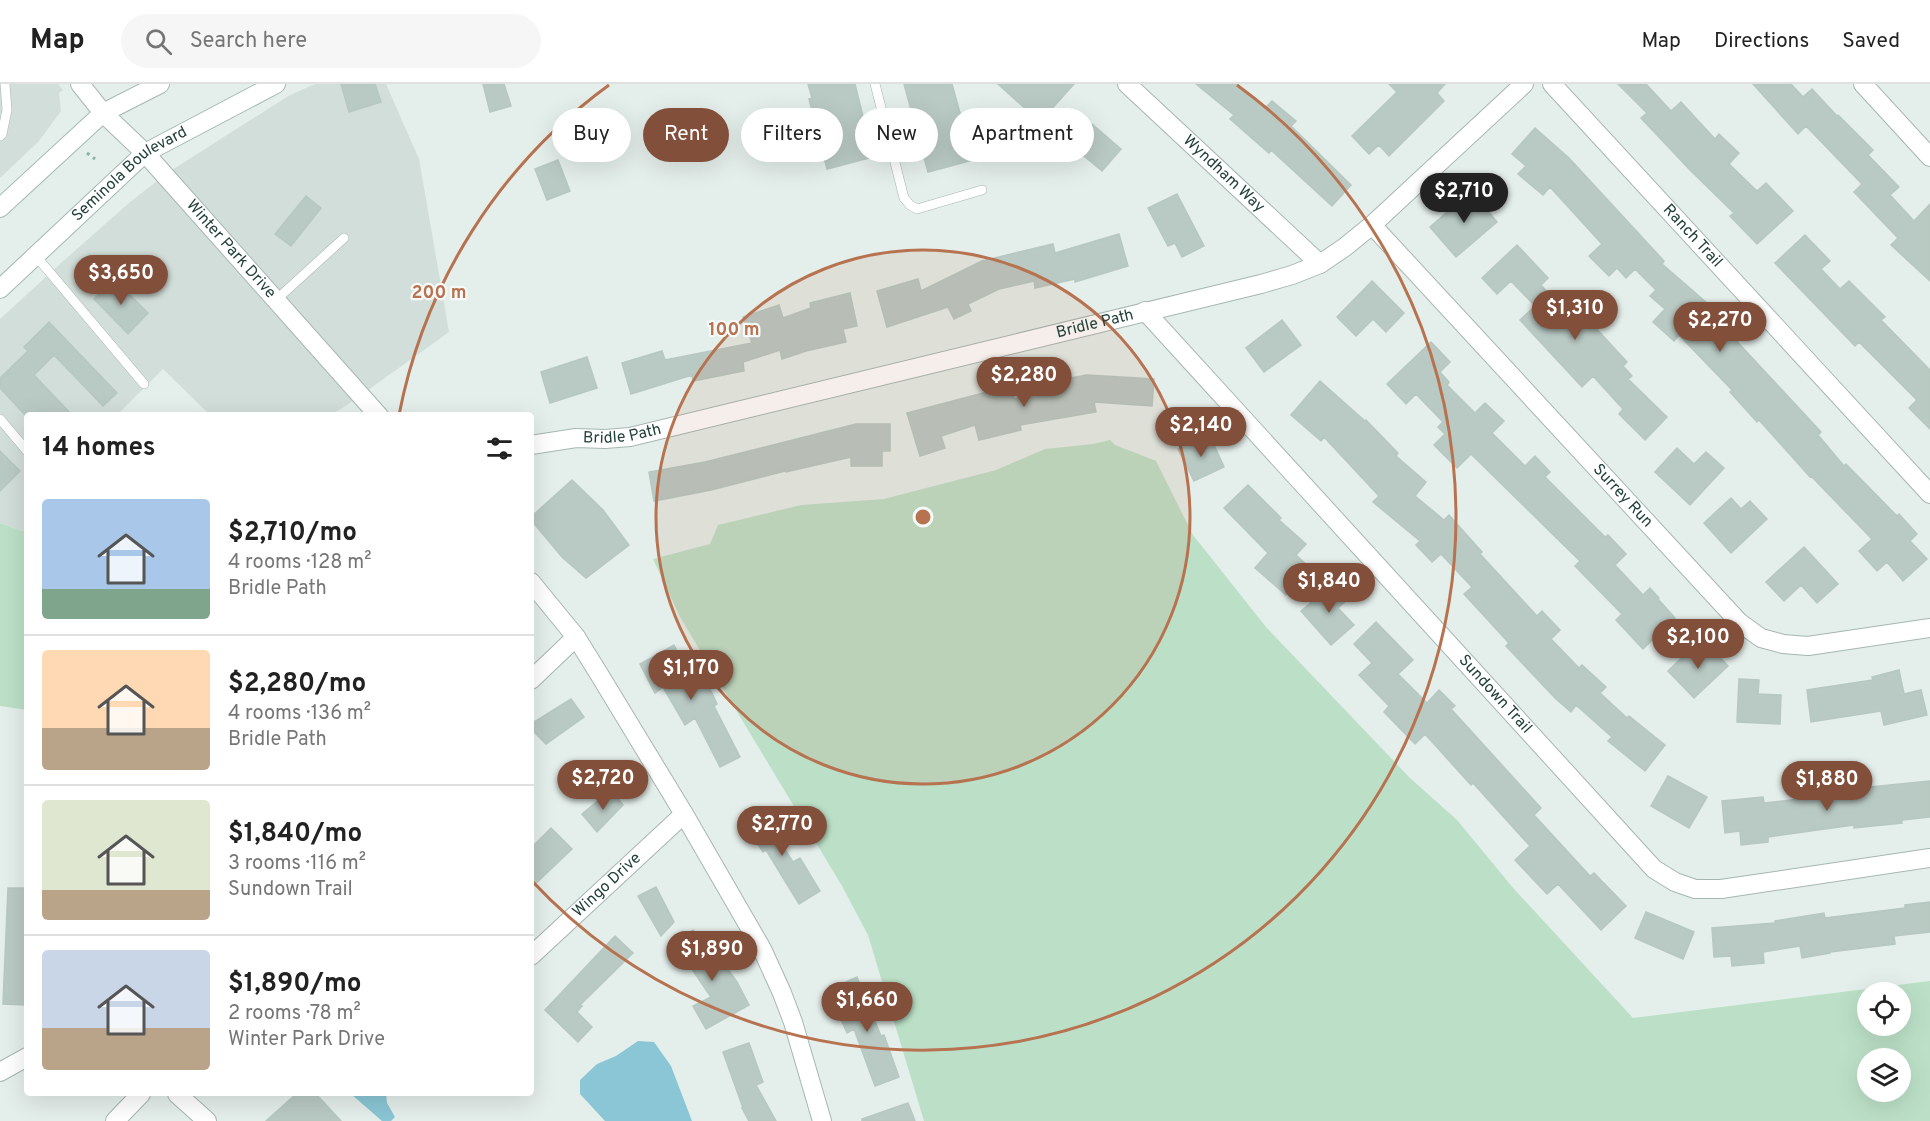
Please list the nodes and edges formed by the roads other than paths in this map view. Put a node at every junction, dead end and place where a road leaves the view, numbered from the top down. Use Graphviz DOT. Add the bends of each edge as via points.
graph roads {
  1 [pos="4,84"];
  2 [pos="80,84"];
  3 [pos="160,84"];
  4 [pos="276,84"];
  5 [pos="875,84"];
  6 [pos="1127,84"];
  7 [pos="1524,84"];
  8 [pos="1552,84"];
  9 [pos="1863,84"];
  10 [pos="103,113"];
  11 [pos="0,136"];
  12 [pos="145,153"];
  13 [pos="1930,157"];
  14 [pos="982,190"];
  15 [pos="0,208"];
  16 [pos="1372,225"];
  17 [pos="344,238"];
  18 [pos="36,256"];
  19 [pos="1320,264"];
  20 [pos="0,289"];
  21 [pos="276,300"];
  22 [pos="1145,311"];
  23 [pos="144,384"];
  24 [pos="375,412"];
  25 [pos="0,419"];
  26 [pos="534,445"];
  27 [pos="24,447"];
  28 [pos="1930,494"];
  29 [pos="534,586"];
  30 [pos="1930,628"];
  31 [pos="576,637"];
  32 [pos="534,677"];
  33 [pos="684,814"];
  34 [pos="1930,858"];
  35 [pos="534,953"];
  36 [pos="24,1059"];
  37 [pos="0,1072"];
  38 [pos="139,1096"];
  39 [pos="179,1096"];
  40 [pos="117,1120"];
  41 [pos="207,1121"];
  42 [pos="822,1121"];
  1 -- 11 [label="lane" via="7,110"];
  2 -- 10 [label="street, Winter Park Drive"];
  3 -- 10 [label="street"];
  4 -- 12 [label="street, Seminola Boulevard"];
  5 -- 14 [label="lane" via="904,198 910,205 917,209"];
  6 -- 19 [label="street, Wyndham Way"];
  7 -- 16 [label="street, Bridle Path"];
  8 -- 28 [label="street, Ranch Trail"];
  9 -- 13 [label="street"];
  10 -- 12 [label="street, Winter Park Drive"];
  10 -- 15 [label="street"];
  12 -- 18 [label="street, Seminola Boulevard"];
  12 -- 21 [label="street, Winter Park Drive"];
  16 -- 19 [label="street, Bridle Path"];
  16 -- 30 [label="street, Surrey Run" via="1739,622 1761,638 1808,646"];
  17 -- 21 [label="lane"];
  18 -- 20 [label="street, Seminola Boulevard"];
  18 -- 23 [label="lane"];
  19 -- 22 [label="street, Bridle Path" via="1261,284"];
  21 -- 24 [label="street, Winter Park Drive"];
  22 -- 26 [label="street, Bridle Path" via="630,437 576,438"];
  22 -- 34 [label="street, Sundown Trail" via="1654,869 1695,889 1721,889"];
  25 -- 27 [label="lane"];
  29 -- 31 [label="street"];
  31 -- 32 [label="street"];
  31 -- 33 [label="street"];
  33 -- 35 [label="street, Wingo Drive"];
  33 -- 42 [label="street" via="777,982"];
  36 -- 37 [label="street"];
  38 -- 40 [label="street"];
  39 -- 41 [label="street"];
}
